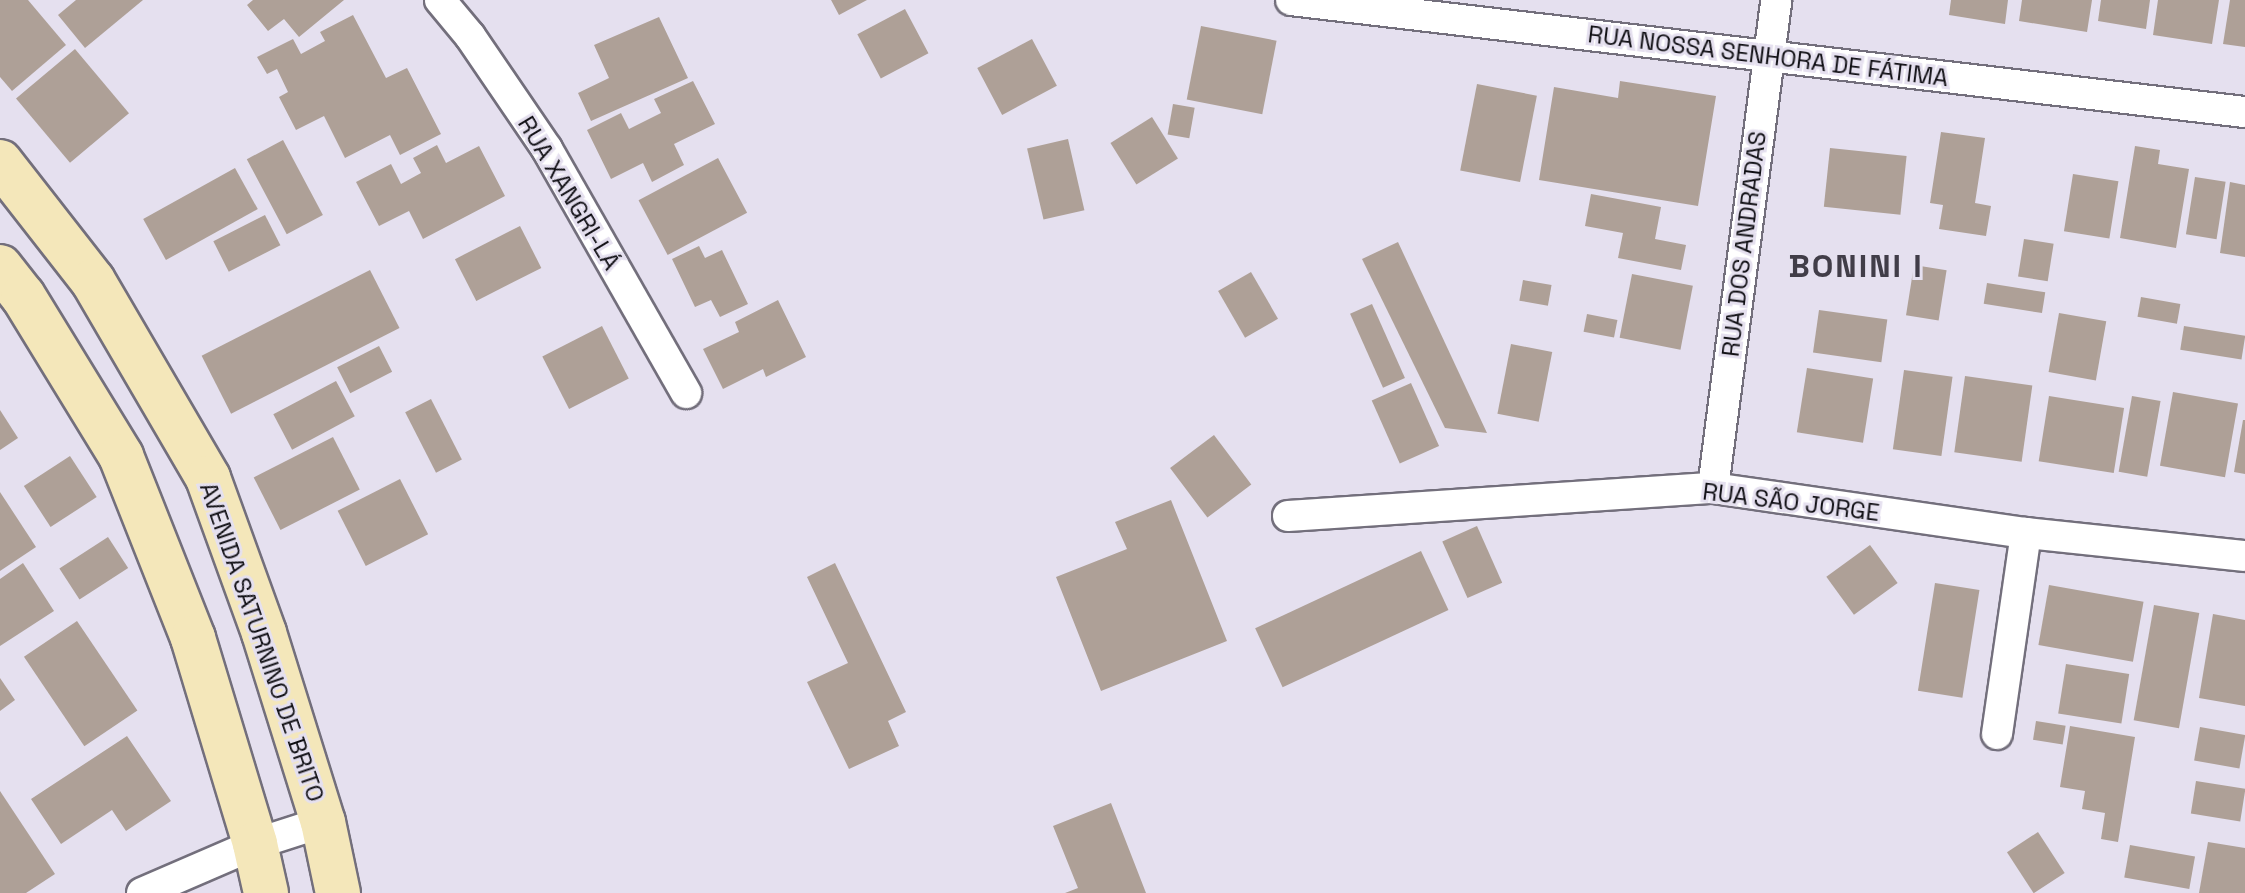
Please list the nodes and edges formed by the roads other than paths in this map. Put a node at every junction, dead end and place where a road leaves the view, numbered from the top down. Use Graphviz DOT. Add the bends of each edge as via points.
graph roads {
  1 [pos="440,0"];
  2 [pos="1291,0"];
  3 [pos="1776,0"];
  4 [pos="1768,56"];
  5 [pos="2245,112"];
  6 [pos="0,162"];
  7 [pos="0,267"];
  8 [pos="686,393"];
  9 [pos="1713,488"];
  10 [pos="1288,516"];
  11 [pos="2026,533"];
  12 [pos="2245,556"];
  13 [pos="1997,734"];
  14 [pos="323,822"];
  15 [pos="255,844"];
  16 [pos="142,893"];
  17 [pos="266,893"];
  18 [pos="338,893"];
  1 -- 8 [label="street, RUA XANGRI-LÁ" via="547,149"];
  2 -- 4 [label="street, RUA NOSSA SENHORA DE FÁTIMA"];
  3 -- 4 [label="street, RUA DOS ANDRADAS"];
  4 -- 5 [label="street, RUA NOSSA SENHORA DE FÁTIMA"];
  4 -- 9 [label="street, RUA DOS ANDRADAS"];
  6 -- 14 [label="main road, AVENIDA SATURNINO DE BRITO" via="93,281 208,478"];
  7 -- 15 [label="main road" via="121,456 193,638"];
  9 -- 10 [label="street, RUA SÃO JORGE"];
  9 -- 11 [label="street, RUA SÃO JORGE"];
  11 -- 12 [label="street, RUA SÃO JORGE"];
  11 -- 13 [label="street"];
  14 -- 15 [label="street"];
  14 -- 18 [label="main road, AVENIDA SATURNINO DE BRITO"];
  15 -- 16 [label="street"];
  15 -- 17 [label="main road"];
}
